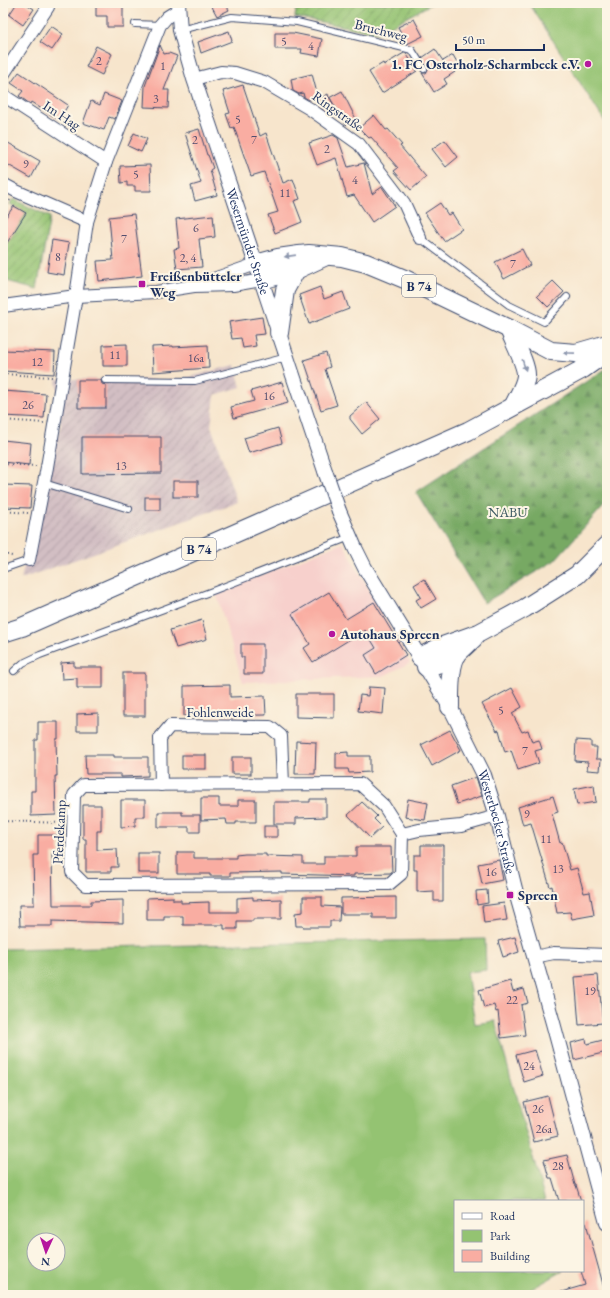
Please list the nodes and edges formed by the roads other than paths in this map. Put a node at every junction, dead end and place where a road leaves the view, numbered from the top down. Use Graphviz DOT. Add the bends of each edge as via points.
graph roads {
  1 [pos="48,7"];
  2 [pos="178,7"];
  3 [pos="135,24"];
  4 [pos="160,25"];
  5 [pos="180,30"];
  6 [pos="424,69"];
  7 [pos="3,75"];
  8 [pos="194,79"];
  9 [pos="3,93"];
  10 [pos="106,162"];
  11 [pos="3,184"];
  12 [pos="87,222"];
  13 [pos="420,238"];
  14 [pos="324,256"];
  15 [pos="296,270"];
  16 [pos="259,272"];
  17 [pos="194,286"];
  18 [pos="76,296"];
  19 [pos="566,297"];
  20 [pos="3,306"];
  21 [pos="508,329"];
  22 [pos="279,334"];
  23 [pos="607,344"];
  24 [pos="607,352"];
  25 [pos="287,357"];
  26 [pos="607,362"];
  27 [pos="583,368"];
  28 [pos="106,380"];
  29 [pos="514,405"];
  30 [pos="325,471"];
  31 [pos="44,484"];
  32 [pos="129,509"];
  33 [pos="350,537"];
  34 [pos="607,545"];
  35 [pos="29,560"];
  36 [pos="3,569"];
  37 [pos="3,633"];
  38 [pos="479,634"];
  39 [pos="457,655"];
  40 [pos="423,662"];
  41 [pos="14,671"];
  42 [pos="450,707"];
  43 [pos="283,784"];
  44 [pos="161,785"];
  45 [pos="497,816"];
  46 [pos="402,834"];
  47 [pos="607,955"];
  48 [pos="534,957"];
  49 [pos="607,1223"];
  1 -- 7 [label="street"];
  2 -- 4 [label="street"];
  2 -- 5 [label="street, Wesermünder Straße"];
  3 -- 4 [label="lane"];
  4 -- 10 [label="street"];
  5 -- 6 [label="lane, Bruchweg" via="232,17 297,22 412,50"];
  5 -- 8 [label="street, Wesermünder Straße"];
  8 -- 13 [label="street, Ringstraße" via="221,72 235,73 264,82 316,113 359,144 404,203"];
  8 -- 16 [label="street, Wesermünder Straße"];
  9 -- 10 [label="street, Im Hag"];
  10 -- 12 [label="street"];
  11 -- 12 [label="street"];
  12 -- 18 [label="street"];
  13 -- 19 [label="lane" via="509,305 544,322"];
  14 -- 15 [label="main road"];
  14 -- 16 [label="main road, one-way" via="308,254 278,258"];
  14 -- 21 [label="main road, B 74" via="366,263"];
  15 -- 16 [label="main road"];
  15 -- 22 [label="main road" via="285,290"];
  16 -- 17 [label="street"];
  16 -- 17 [label="street" via="233,284"];
  16 -- 22 [label="street, Wesermünder Straße"];
  17 -- 18 [label="street" via="156,292"];
  18 -- 20 [label="street"];
  18 -- 31 [label="street"];
  23 -- 21 [label="main road, one-way" via="576,353 551,351"];
  21 -- 29 [label="main road, one-way" via="525,366 526,375"];
  22 -- 25 [label="street, Wesermünder Straße"];
  24 -- 27 [label="main road, B 74"];
  25 -- 28 [label="lane" via="195,381"];
  25 -- 30 [label="street, Wesermünder Straße"];
  26 -- 27 [label="main road"];
  27 -- 29 [label="main road, B 74"];
  29 -- 37 [label="main road, B 74" via="468,430 348,484 22,627"];
  30 -- 33 [label="street, Westerbecker Straße, bridge"];
  31 -- 32 [label="lane"];
  31 -- 35 [label="street"];
  33 -- 40 [label="street, Westerbecker Straße" via="378,591"];
  33 -- 41 [label="lane" via="40,655"];
  34 -- 38 [label="main road" via="577,575"];
  35 -- 36 [label="lane"];
  38 -- 39 [label="main road"];
  38 -- 40 [label="main road" via="440,647"];
  39 -- 40 [label="main road" via="448,661"];
  39 -- 42 [label="main road" via="450,682"];
  40 -- 42 [label="street, Westerbecker Straße"];
  42 -- 45 [label="street, Westerbecker Straße" via="484,775"];
  43 -- 44 [label="street, Pferdekamp"];
  43 -- 44 [label="street, Fohlenweide" via="282,736 270,727 170,726 160,738"];
  43 -- 46 [label="street, Pferdekamp" via="360,784 384,806"];
  44 -- 46 [label="street, Pferdekamp" via="83,785 74,796 72,872 85,885 388,884 401,874"];
  45 -- 46 [label="street" via="461,826"];
  45 -- 48 [label="street, Westerbecker Straße"];
  47 -- 48 [label="street" via="554,952"];
  48 -- 49 [label="street, Westerbecker Straße"];
}
